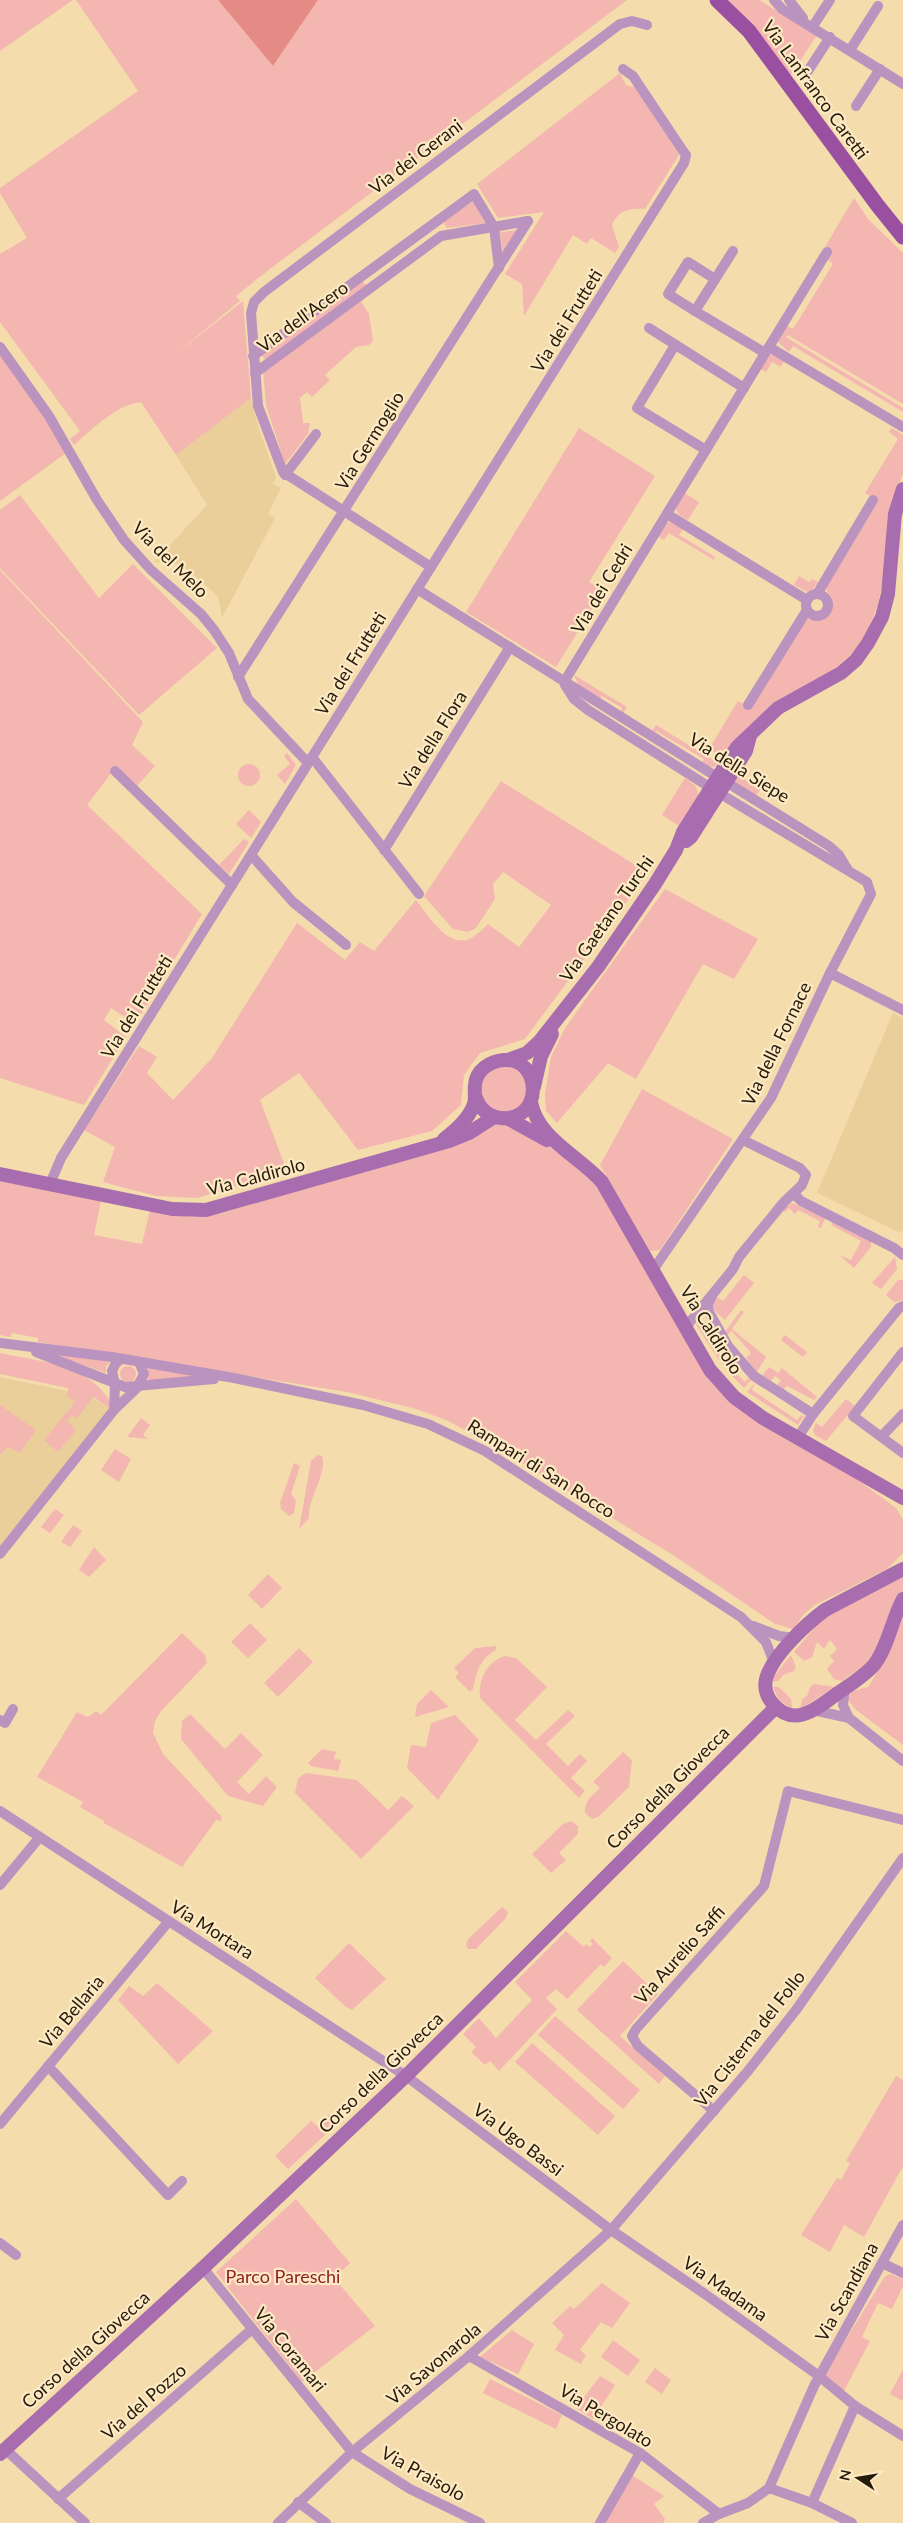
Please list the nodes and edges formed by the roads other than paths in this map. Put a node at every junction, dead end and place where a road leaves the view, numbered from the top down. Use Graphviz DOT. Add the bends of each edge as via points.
graph roads {
  1 [pos="717,0"];
  2 [pos="774,0"];
  3 [pos="789,0"];
  4 [pos="830,0"];
  5 [pos="878,6"];
  6 [pos="809,24"];
  7 [pos="647,25"];
  8 [pos="830,37"];
  9 [pos="850,50"];
  10 [pos="623,69"];
  11 [pos="880,69"];
  12 [pos="808,72"];
  13 [pos="903,84"];
  14 [pos="856,106"];
  15 [pos="878,206"];
  16 [pos="528,221"];
  17 [pos="430,226"];
  18 [pos="494,227"];
  19 [pos="903,229"];
  20 [pos="903,237"];
  21 [pos="437,239"];
  22 [pos="734,251"];
  23 [pos="394,252"];
  24 [pos="827,252"];
  25 [pos="402,264"];
  26 [pos="499,268"];
  27 [pos="364,275"];
  28 [pos="715,280"];
  29 [pos="371,287"];
  30 [pos="695,311"];
  31 [pos="649,328"];
  32 [pos="676,345"];
  33 [pos="0,347"];
  34 [pos="767,350"];
  35 [pos="253,356"];
  36 [pos="254,373"];
  37 [pos="744,388"];
  38 [pos="903,427"];
  39 [pos="316,434"];
  40 [pos="706,450"];
  41 [pos="285,475"];
  42 [pos="903,489"];
  43 [pos="874,500"];
  44 [pos="345,512"];
  45 [pos="667,514"];
  46 [pos="431,567"];
  47 [pos="417,589"];
  48 [pos="817,594"];
  49 [pos="807,605"];
  50 [pos="510,647"];
  51 [pos="238,677"];
  52 [pos="564,682"];
  53 [pos="748,705"];
  54 [pos="625,720"];
  55 [pos="619,730"];
  56 [pos="646,734"];
  57 [pos="641,743"];
  58 [pos="310,760"];
  59 [pos="115,771"];
  60 [pos="718,785"];
  61 [pos="811,835"];
  62 [pos="805,845"];
  63 [pos="829,846"];
  64 [pos="384,850"];
  65 [pos="251,855"];
  66 [pos="823,856"];
  67 [pos="849,871"];
  68 [pos="232,884"];
  69 [pos="419,894"];
  70 [pos="869,900"];
  71 [pos="346,945"];
  72 [pos="830,973"];
  73 [pos="568,1008"];
  74 [pos="903,1010"];
  75 [pos="508,1060"];
  76 [pos="532,1095"];
  77 [pos="476,1098"];
  78 [pos="494,1117"];
  79 [pos="509,1119"];
  80 [pos="743,1140"];
  81 [pos="430,1146"];
  82 [pos="563,1148"];
  83 [pos="0,1174"];
  84 [pos="50,1184"];
  85 [pos="802,1185"];
  86 [pos="794,1194"];
  87 [pos="811,1205"];
  88 [pos="903,1255"];
  89 [pos="653,1270"];
  90 [pos="712,1295"];
  91 [pos="903,1306"];
  92 [pos="713,1318"];
  93 [pos="686,1328"];
  94 [pos="0,1343"];
  95 [pos="24,1346"];
  96 [pos="903,1352"];
  97 [pos="121,1359"];
  98 [pos="139,1362"];
  99 [pos="234,1378"];
  100 [pos="115,1384"];
  101 [pos="137,1387"];
  102 [pos="114,1410"];
  103 [pos="813,1414"];
  104 [pos="903,1414"];
  105 [pos="882,1436"];
  106 [pos="797,1439"];
  107 [pos="903,1453"];
  108 [pos="903,1498"];
  109 [pos="0,1554"];
  110 [pos="903,1569"];
  111 [pos="903,1599"];
  112 [pos="750,1624"];
  113 [pos="795,1638"];
  114 [pos="774,1663"];
  115 [pos="845,1689"];
  116 [pos="776,1707"];
  117 [pos="13,1708"];
  118 [pos="813,1710"];
  119 [pos="850,1718"];
  120 [pos="0,1720"];
  121 [pos="903,1761"];
  122 [pos="0,1811"];
  123 [pos="903,1820"];
  124 [pos="39,1838"];
  125 [pos="903,1858"];
  126 [pos="0,1885"];
  127 [pos="169,1922"];
  128 [pos="48,2066"];
  129 [pos="406,2076"];
  130 [pos="714,2112"];
  131 [pos="0,2124"];
  132 [pos="182,2181"];
  133 [pos="903,2224"];
  134 [pos="611,2230"];
  135 [pos="0,2243"];
  136 [pos="16,2255"];
  137 [pos="882,2262"];
  138 [pos="203,2268"];
  139 [pos="903,2273"];
  140 [pos="252,2329"];
  141 [pos="469,2356"];
  142 [pos="819,2376"];
  143 [pos="855,2406"];
  144 [pos="903,2436"];
  145 [pos="2,2449"];
  146 [pos="352,2452"];
  147 [pos="640,2453"];
  148 [pos="769,2488"];
  149 [pos="58,2499"];
  150 [pos="298,2502"];
  151 [pos="812,2503"];
  152 [pos="719,2514"];
  153 [pos="84,2523"];
  154 [pos="278,2523"];
  155 [pos="326,2523"];
  156 [pos="480,2523"];
  157 [pos="600,2523"];
  158 [pos="703,2523"];
  159 [pos="852,2523"];
  1 -- 15 [label="main road, Via Lanfranco Caretti" via="749,31"];
  2 -- 6 [label="street" via="782,9"];
  3 -- 6 [label="street"];
  4 -- 6 [label="street"];
  5 -- 9 [label="street"];
  6 -- 8 [label="street"];
  7 -- 35 [label="street, Via dei Gerani" via="632,21 620,24 264,292 251,309"];
  8 -- 9 [label="street"];
  8 -- 12 [label="street"];
  9 -- 11 [label="street"];
  10 -- 46 [label="street, Via dei Frutteti" via="633,76 686,155 684,163"];
  11 -- 13 [label="street"];
  11 -- 14 [label="street"];
  15 -- 19 [label="main road, Via Lanfranco Caretti"];
  15 -- 20 [label="main road, Via Lanfranco Caretti"];
  16 -- 18 [label="street, Via dell'Acero"];
  16 -- 26 [label="street, Via Germoglio"];
  17 -- 18 [label="street, Via dell'Acero" via="474,194"];
  17 -- 21 [label="street"];
  17 -- 23 [label="street, Via dell'Acero"];
  18 -- 21 [label="street, Via dell'Acero"];
  18 -- 26 [label="street, Via dell'Acero"];
  21 -- 25 [label="street, Via dell'Acero"];
  22 -- 28 [label="street"];
  23 -- 25 [label="street"];
  23 -- 27 [label="street, Via dell'Acero"];
  24 -- 34 [label="street, Via dei Cedri"];
  25 -- 29 [label="street, Via dell'Acero"];
  26 -- 44 [label="street, Via Germoglio"];
  27 -- 29 [label="street, Via dell'Acero"];
  27 -- 35 [label="street, Via dell'Acero"];
  28 -- 30 [label="street"];
  28 -- 30 [label="street" via="688,262 668,294"];
  29 -- 36 [label="street, Via dell'Acero"];
  30 -- 34 [label="street"];
  31 -- 32 [label="street"];
  32 -- 37 [label="street"];
  32 -- 40 [label="street" via="637,408"];
  33 -- 51 [label="street, Via del Melo" via="49,416 119,533 151,570 201,614 229,653"];
  34 -- 37 [label="street, Via dei Cedri"];
  34 -- 38 [label="street"];
  35 -- 36 [label="street, Via dei Gerani"];
  36 -- 41 [label="street, Via dei Gerani" via="258,406 275,457"];
  37 -- 40 [label="street, Via dei Cedri"];
  39 -- 41 [label="street"];
  40 -- 45 [label="street, Via dei Cedri"];
  41 -- 44 [label="street"];
  42 -- 60 [label="street, Via Gaetano Turchi" via="895,514 888,594 882,617 868,643 841,673 778,708 750,736 746,751"];
  43 -- 48 [label="street"];
  44 -- 46 [label="street"];
  44 -- 51 [label="street, Via Germoglio"];
  45 -- 49 [label="street"];
  45 -- 52 [label="street, Via dei Cedri"];
  46 -- 47 [label="street, Via dei Frutteti"];
  47 -- 50 [label="street, Via della Siepe"];
  47 -- 58 [label="street, Via dei Frutteti"];
  48 -- 49 [label="street"];
  48 -- 49 [label="street" via="827,600 827,610 823,615 816,616"];
  49 -- 53 [label="street"];
  50 -- 52 [label="street, Via della Siepe"];
  50 -- 64 [label="street, Via della Flora"];
  51 -- 58 [label="street, Via del Melo" via="248,699"];
  52 -- 54 [label="street, Via della Siepe"];
  52 -- 55 [label="street, Via della Siepe" via="581,704"];
  54 -- 55 [label="street"];
  54 -- 56 [label="street, Via della Siepe"];
  55 -- 57 [label="street, Via della Siepe"];
  56 -- 57 [label="street"];
  56 -- 60 [label="street, Via della Siepe"];
  57 -- 60 [label="street, Via della Siepe"];
  58 -- 64 [label="street, Via del Melo"];
  58 -- 65 [label="street, Via dei Frutteti"];
  59 -- 68 [label="street"];
  60 -- 61 [label="street, Via della Siepe"];
  60 -- 62 [label="street, Via della Siepe"];
  60 -- 73 [label="street, Via Gaetano Turchi" via="625,928"];
  61 -- 62 [label="street"];
  61 -- 63 [label="street, Via della Siepe"];
  62 -- 66 [label="street, Via della Siepe"];
  63 -- 66 [label="street"];
  63 -- 67 [label="street, Via della Siepe" via="840,855"];
  64 -- 69 [label="street, Via del Melo"];
  65 -- 68 [label="street, Via dei Frutteti"];
  65 -- 71 [label="street" via="293,902"];
  66 -- 67 [label="street, Via della Siepe"];
  67 -- 70 [label="street, Via della Siepe" via="870,886"];
  68 -- 84 [label="street, Via dei Frutteti" via="62,1158"];
  70 -- 72 [label="street, Via della Fornace"];
  72 -- 74 [label="street"];
  72 -- 80 [label="street, Via della Fornace" via="776,1090"];
  73 -- 75 [label="street, Via Gaetano Turchi" via="527,1053"];
  73 -- 76 [label="street, Via Gaetano Turchi" via="544,1048"];
  75 -- 76 [label="street, Via Caldirolo" via="519,1064 531,1077"];
  75 -- 77 [label="street, Via Caldirolo" via="496,1061 483,1069 475,1085"];
  76 -- 79 [label="street" via="524,1112"];
  76 -- 82 [label="street, Via Caldirolo" via="540,1126"];
  77 -- 78 [label="street" via="485,1112"];
  77 -- 81 [label="street, Via Caldirolo" via="462,1123"];
  78 -- 79 [label="street, Via Caldirolo"];
  78 -- 81 [label="street, Via Caldirolo" via="469,1133"];
  79 -- 82 [label="street, Via Caldirolo"];
  80 -- 85 [label="street" via="800,1168 806,1175"];
  80 -- 89 [label="street, Via della Fornace"];
  81 -- 84 [label="street, Via Caldirolo" via="206,1210 172,1209"];
  82 -- 89 [label="street, Via Caldirolo" via="602,1182"];
  83 -- 84 [label="street, Via Caldirolo"];
  85 -- 86 [label="street"];
  85 -- 87 [label="street"];
  86 -- 87 [label="street"];
  86 -- 90 [label="street" via="739,1257"];
  87 -- 88 [label="street"];
  89 -- 93 [label="street, Via Caldirolo"];
  90 -- 92 [label="street" via="708,1305"];
  90 -- 93 [label="street"];
  91 -- 103 [label="street"];
  92 -- 93 [label="street" via="696,1320"];
  92 -- 103 [label="street" via="728,1346 754,1376"];
  93 -- 106 [label="street, Via Caldirolo" via="710,1370 727,1390 752,1411"];
  94 -- 95 [label="street, Rampari di San Rocco"];
  95 -- 97 [label="street, Rampari di San Rocco"];
  95 -- 100 [label="street, Rampari di San Rocco"];
  96 -- 105 [label="street" via="853,1416"];
  97 -- 98 [label="street, Rampari di San Rocco"];
  97 -- 100 [label="street" via="112,1371"];
  98 -- 99 [label="street, Rampari di San Rocco"];
  98 -- 101 [label="street" via="144,1374"];
  99 -- 101 [label="street, Rampari di San Rocco"];
  99 -- 112 [label="street, Rampari di San Rocco" via="372,1407 419,1420 456,1435 620,1536"];
  100 -- 101 [label="street, Rampari di San Rocco"];
  100 -- 102 [label="street"];
  101 -- 102 [label="street"];
  102 -- 109 [label="street"];
  103 -- 106 [label="street"];
  104 -- 105 [label="street"];
  105 -- 107 [label="street"];
  106 -- 108 [label="street, Via Caldirolo"];
  110 -- 113 [label="street" via="825,1610"];
  111 -- 115 [label="street" via="878,1659"];
  112 -- 113 [label="street, Rampari di San Rocco" via="779,1636"];
  112 -- 114 [label="street, Rampari di San Rocco" via="771,1650"];
  113 -- 114 [label="street"];
  114 -- 116 [label="street" via="766,1684 769,1698"];
  115 -- 118 [label="street"];
  115 -- 119 [label="street" via="843,1705"];
  116 -- 118 [label="street" via="784,1714 797,1717"];
  116 -- 129 [label="street, Corso della Giovecca"];
  117 -- 120 [label="street" via="5,1723"];
  118 -- 119 [label="street"];
  119 -- 121 [label="street"];
  122 -- 124 [label="street, Via Mortara"];
  123 -- 130 [label="street, Via Aurelio Saffi" via="788,1791 764,1886 632,2036 638,2046"];
  124 -- 126 [label="street"];
  124 -- 127 [label="street, Via Mortara"];
  125 -- 130 [label="street, Via Cisterna del Follo" via="796,2010"];
  127 -- 128 [label="street, Via Bellaria"];
  127 -- 129 [label="street, Via Mortara"];
  128 -- 131 [label="street, Via Bellaria"];
  128 -- 132 [label="street" via="168,2194"];
  129 -- 134 [label="street, Via Ugo Bassi"];
  129 -- 138 [label="street, Corso della Giovecca"];
  130 -- 134 [label="street, Via Cisterna del Follo"];
  133 -- 137 [label="street, Via Scandiana"];
  134 -- 141 [label="street, Via Savonarola"];
  134 -- 142 [label="street, Via Madama"];
  135 -- 136 [label="street"];
  137 -- 139 [label="street"];
  137 -- 142 [label="street, Via Scandiana"];
  138 -- 140 [label="street, Via Coramari"];
  138 -- 145 [label="street, Corso della Giovecca"];
  140 -- 146 [label="street, Via Coramari"];
  140 -- 149 [label="street, Via del Pozzo"];
  141 -- 146 [label="street, Via Savonarola"];
  141 -- 147 [label="street, Via Pergolato"];
  142 -- 143 [label="street, Via Madama"];
  142 -- 148 [label="street, Via Scandiana"];
  143 -- 144 [label="street, Via Madama"];
  143 -- 151 [label="street"];
  145 -- 149 [label="street"];
  146 -- 150 [label="street, Via Savonarola"];
  146 -- 156 [label="street, Via Praisolo" via="410,2489"];
  147 -- 152 [label="street, Via Pergolato"];
  147 -- 157 [label="street"];
  148 -- 151 [label="street"];
  148 -- 152 [label="street" via="748,2503"];
  149 -- 153 [label="street"];
  150 -- 154 [label="street, Via Savonarola"];
  150 -- 155 [label="street"];
  151 -- 159 [label="street"];
  152 -- 158 [label="street"];
}
